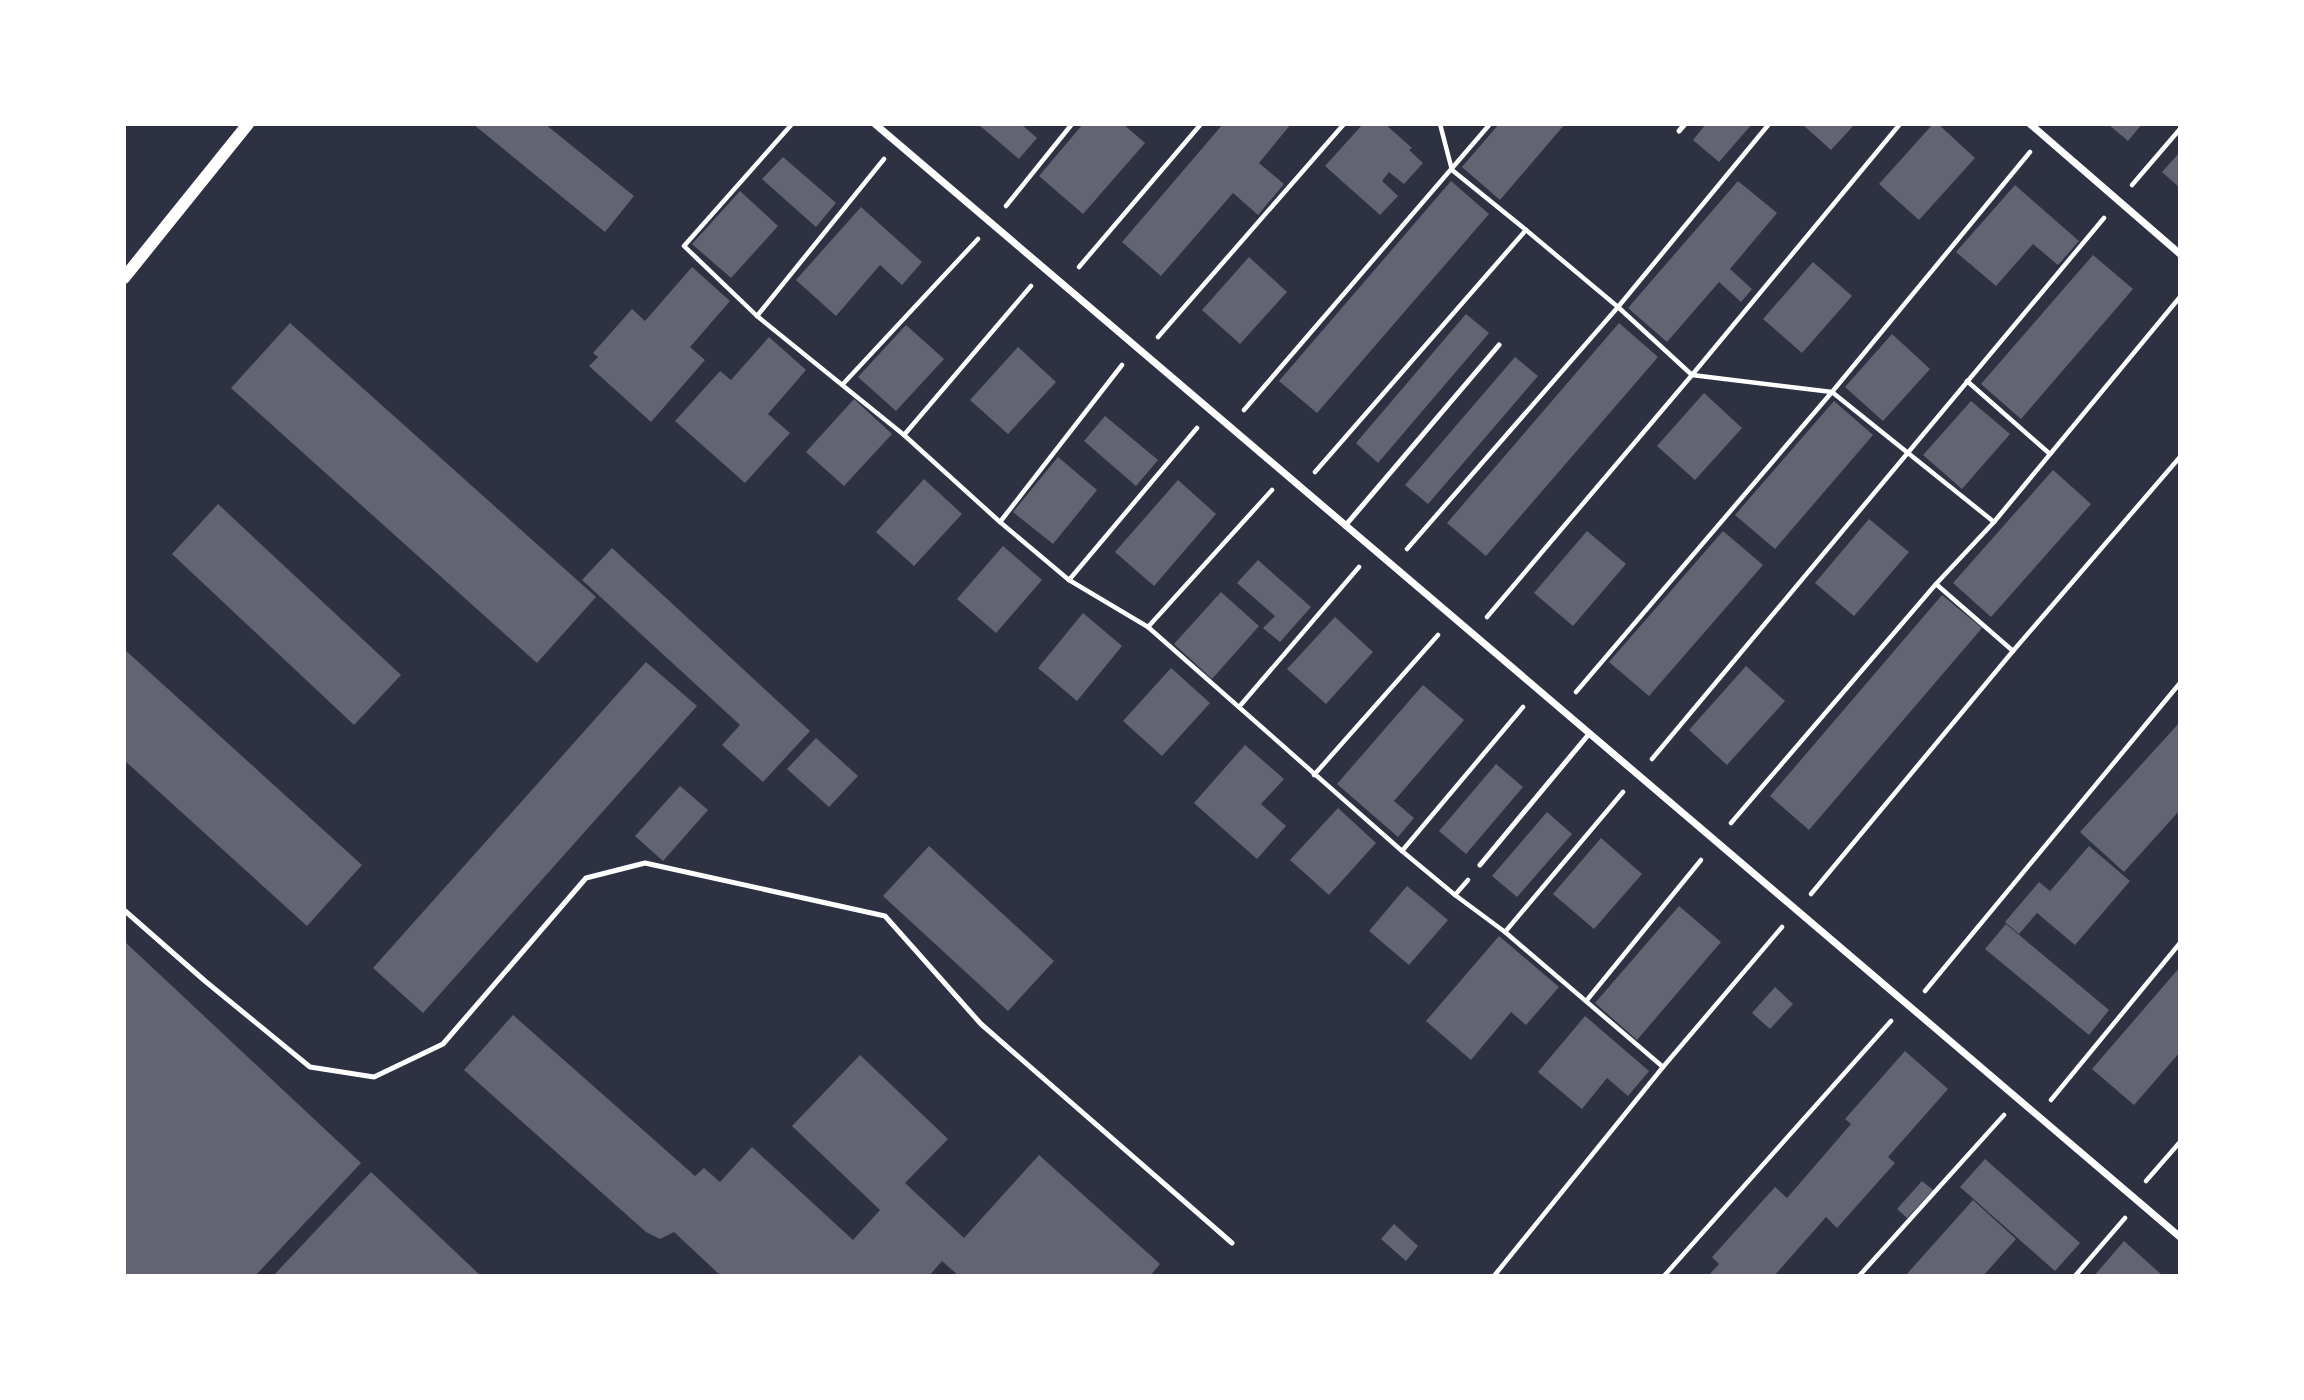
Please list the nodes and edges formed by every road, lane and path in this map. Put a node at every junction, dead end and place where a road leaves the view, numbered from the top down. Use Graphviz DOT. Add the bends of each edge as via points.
graph roads {
  1 [pos="247,124"];
  2 [pos="792,124"];
  3 [pos="875,124"];
  4 [pos="1072,124"];
  5 [pos="1201,124"];
  6 [pos="1344,124"];
  7 [pos="1440,124"];
  8 [pos="1490,124"];
  9 [pos="1685,124"];
  10 [pos="1769,124"];
  11 [pos="1900,124"];
  12 [pos="2031,124"];
  13 [pos="2180,129"];
  14 [pos="1679,131"];
  15 [pos="2043,136"];
  16 [pos="897,143"];
  17 [pos="1452,170"];
  18 [pos="2119,200"];
  19 [pos="992,224"];
  20 [pos="1526,230"];
  21 [pos="2180,254"];
  22 [pos="1045,270"];
  23 [pos="124,278"];
  24 [pos="1063,285"];
  25 [pos="2180,297"];
  26 [pos="1618,307"];
  27 [pos="757,316"];
  28 [pos="1499,345"];
  29 [pos="1137,347"];
  30 [pos="1144,354"];
  31 [pos="1692,375"];
  32 [pos="1967,381"];
  33 [pos="843,384"];
  34 [pos="1832,392"];
  35 [pos="1212,410"];
  36 [pos="1230,427"];
  37 [pos="904,435"];
  38 [pos="1909,453"];
  39 [pos="2050,454"];
  40 [pos="2180,457"];
  41 [pos="1286,475"];
  42 [pos="1301,488"];
  43 [pos="1000,522"];
  44 [pos="1993,522"];
  45 [pos="1345,526"];
  46 [pos="1373,551"];
  47 [pos="1393,566"];
  48 [pos="1069,580"];
  49 [pos="1936,584"];
  50 [pos="1454,617"];
  51 [pos="1148,627"];
  52 [pos="1473,634"];
  53 [pos="2013,651"];
  54 [pos="2180,684"];
  55 [pos="1537,691"];
  56 [pos="1238,707"];
  57 [pos="1560,710"];
  58 [pos="1589,734"];
  59 [pos="1314,775"];
  60 [pos="1638,775"];
  61 [pos="1716,842"];
  62 [pos="1402,852"];
  63 [pos="1480,865"];
  64 [pos="124,910"];
  65 [pos="1797,910"];
  66 [pos="1505,932"];
  67 [pos="2180,943"];
  68 [pos="1587,1000"];
  69 [pos="1909,1006"];
  70 [pos="1663,1067"];
  71 [pos="2018,1099"];
  72 [pos="2038,1116"];
  73 [pos="2180,1142"];
  74 [pos="2135,1199"];
  75 [pos="2180,1237"];
  76 [pos="1232,1243"];
  77 [pos="1494,1276"];
  78 [pos="1664,1276"];
  79 [pos="1859,1276"];
  80 [pos="2076,1276"];
  1 -- 23 [label="street"];
  2 -- 27 [label="path" via="684,246"];
  3 -- 16 [label="street"];
  4 -- 19 [label="path"];
  5 -- 24 [label="path"];
  6 -- 30 [label="path"];
  7 -- 17 [label="path"];
  8 -- 17 [label="path"];
  9 -- 14 [label="lane"];
  10 -- 26 [label="path"];
  11 -- 31 [label="path"];
  12 -- 15 [label="street"];
  13 -- 18 [label="path"];
  15 -- 18 [label="street"];
  15 -- 34 [label="path"];
  16 -- 19 [label="street"];
  16 -- 27 [label="path"];
  17 -- 20 [label="path"];
  17 -- 36 [label="path"];
  18 -- 21 [label="street"];
  18 -- 32 [label="path"];
  19 -- 22 [label="street"];
  19 -- 33 [label="path"];
  20 -- 26 [label="path"];
  20 -- 42 [label="path"];
  22 -- 24 [label="street"];
  22 -- 37 [label="path"];
  24 -- 29 [label="street"];
  25 -- 39 [label="path"];
  26 -- 31 [label="path"];
  26 -- 47 [label="path"];
  27 -- 33 [label="path"];
  28 -- 45 [label="lane"];
  29 -- 30 [label="street"];
  29 -- 43 [label="path"];
  30 -- 35 [label="street"];
  31 -- 34 [label="path"];
  31 -- 52 [label="path"];
  32 -- 38 [label="path"];
  32 -- 39 [label="path"];
  33 -- 37 [label="path"];
  34 -- 38 [label="path"];
  34 -- 57 [label="path"];
  35 -- 36 [label="street"];
  35 -- 48 [label="path"];
  36 -- 41 [label="street"];
  37 -- 43 [label="path"];
  38 -- 44 [label="path"];
  38 -- 60 [label="path"];
  39 -- 44 [label="path"];
  40 -- 53 [label="path"];
  41 -- 42 [label="street"];
  41 -- 51 [label="path"];
  42 -- 45 [label="street"];
  43 -- 48 [label="path"];
  44 -- 49 [label="path"];
  45 -- 46 [label="street"];
  46 -- 47 [label="street"];
  46 -- 56 [label="path"];
  47 -- 50 [label="street"];
  48 -- 51 [label="path"];
  49 -- 53 [label="path"];
  49 -- 61 [label="path"];
  50 -- 52 [label="street"];
  50 -- 59 [label="path"];
  51 -- 56 [label="path"];
  52 -- 55 [label="street"];
  53 -- 65 [label="path"];
  54 -- 69 [label="path"];
  55 -- 57 [label="street"];
  55 -- 62 [label="path"];
  56 -- 59 [label="path"];
  57 -- 58 [label="street"];
  58 -- 60 [label="street"];
  58 -- 63 [label="lane"];
  59 -- 62 [label="path"];
  60 -- 61 [label="street"];
  60 -- 66 [label="path"];
  61 -- 65 [label="street"];
  61 -- 68 [label="path"];
  62 -- 66 [label="path"];
  64 -- 76 [label="lane" via="310,1067 374,1077 443,1044 586,878 645,863 884,916 981,1024"];
  65 -- 69 [label="street"];
  65 -- 70 [label="path"];
  66 -- 68 [label="path"];
  67 -- 72 [label="path"];
  68 -- 70 [label="path"];
  69 -- 71 [label="street"];
  69 -- 78 [label="path"];
  70 -- 77 [label="path"];
  71 -- 72 [label="street"];
  71 -- 79 [label="path"];
  72 -- 74 [label="street"];
  73 -- 74 [label="path"];
  74 -- 75 [label="street"];
  74 -- 80 [label="path"];
}
